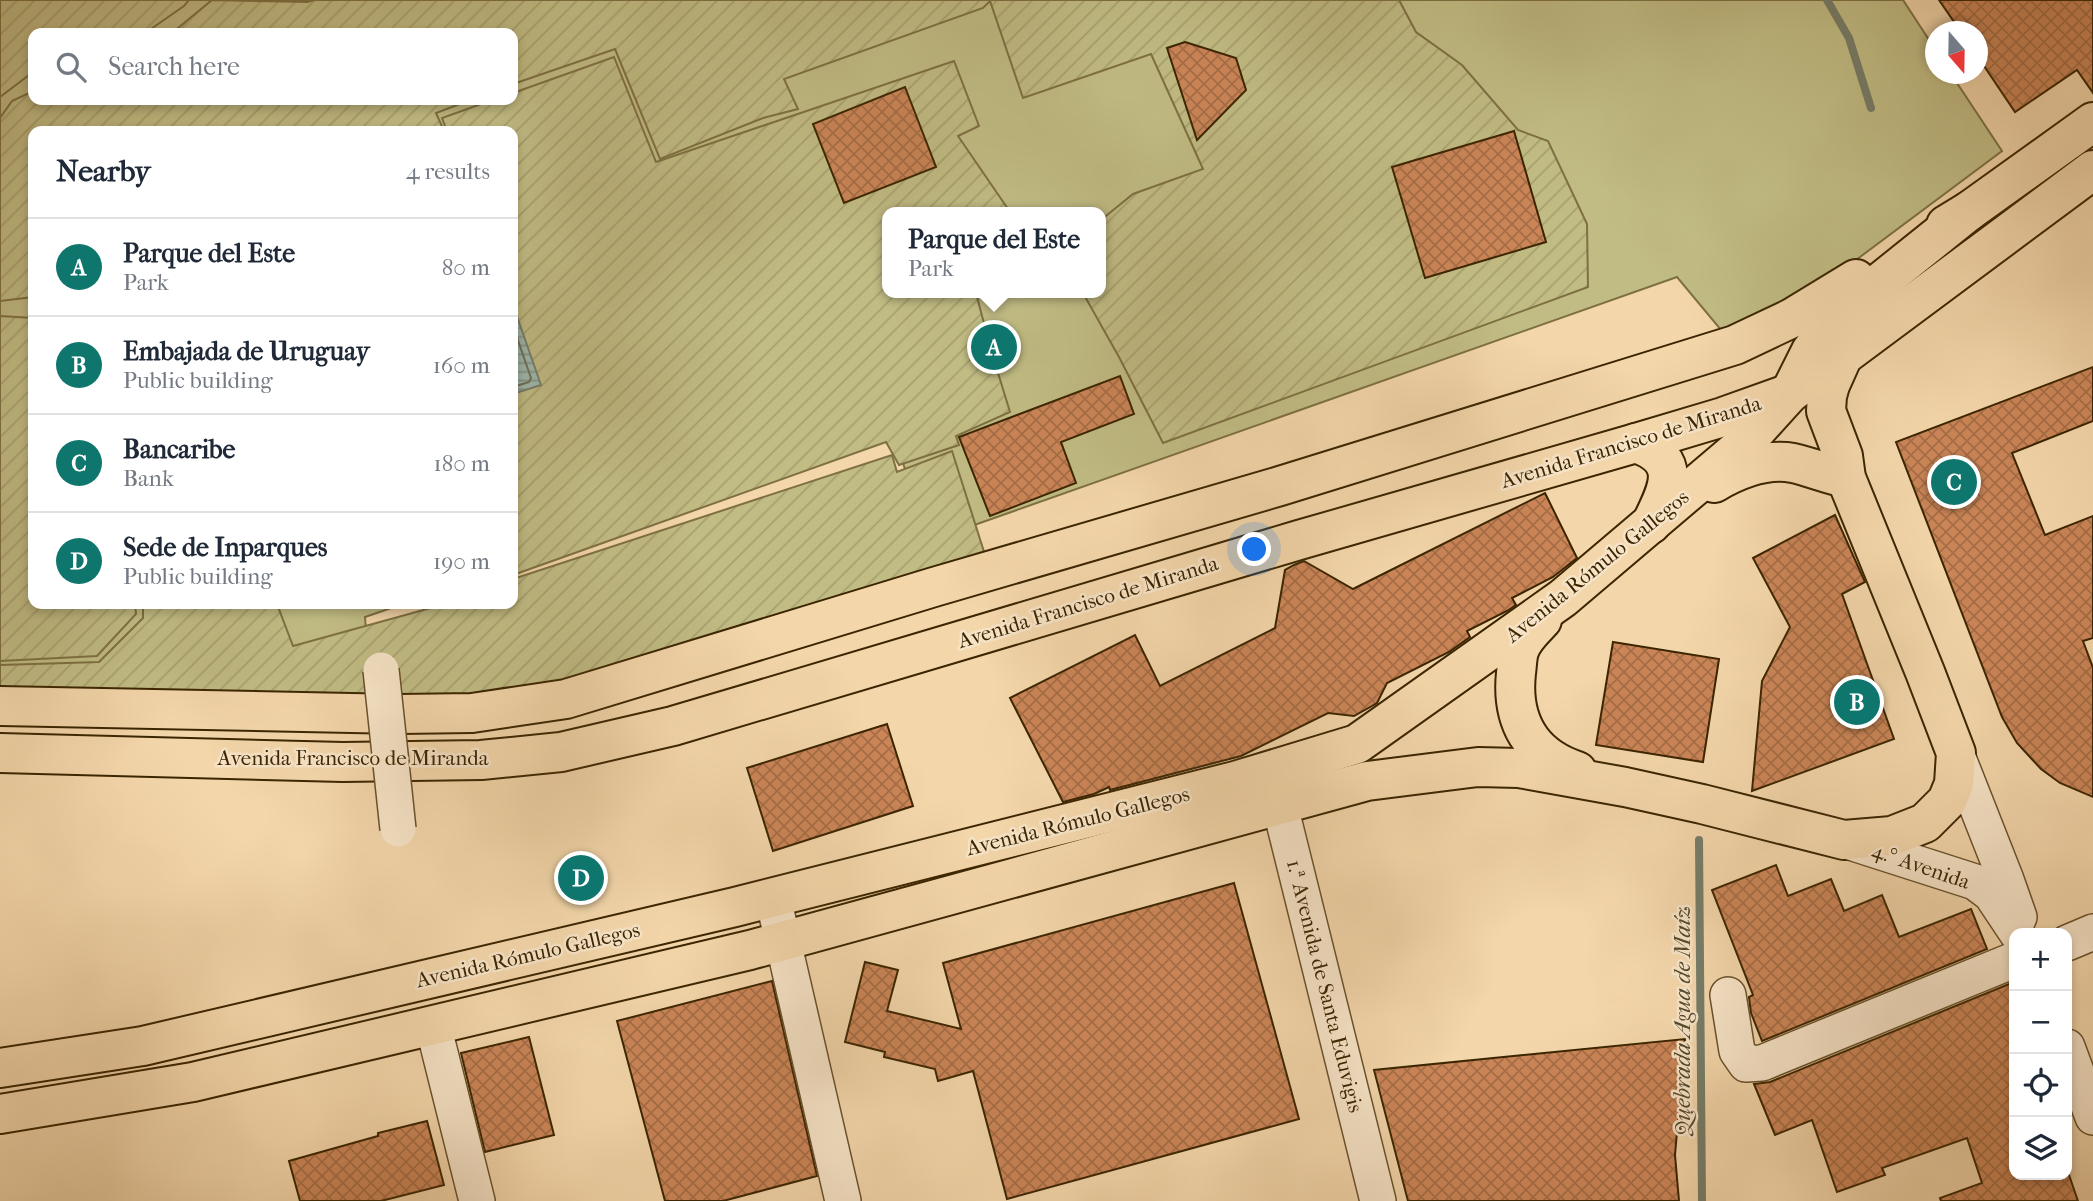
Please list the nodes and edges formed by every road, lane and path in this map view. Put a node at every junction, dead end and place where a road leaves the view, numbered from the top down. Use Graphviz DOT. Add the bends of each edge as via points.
graph roads {
  1 [pos="2093,122"];
  2 [pos="2093,170"];
  3 [pos="1969,211"];
  4 [pos="1843,356"];
  5 [pos="1790,393"];
  6 [pos="1636,443"];
  7 [pos="1846,478"];
  8 [pos="1650,526"];
  9 [pos="1563,598"];
  10 [pos="381,670"];
  11 [pos="0,706"];
  12 [pos="0,753"];
  13 [pos="1956,753"];
  14 [pos="1625,787"];
  15 [pos="1275,789"];
  16 [pos="398,829"];
  17 [pos="1844,841"];
  18 [pos="773,898"];
  19 [pos="2014,928"];
  20 [pos="2022,928"];
  21 [pos="2093,932"];
  22 [pos="2072,941"];
  23 [pos="782,942"];
  24 [pos="2009,962"];
  25 [pos="1728,995"];
  26 [pos="433,1025"];
  27 [pos="2070,1054"];
  28 [pos="0,1068"];
  29 [pos="0,1114"];
  30 [pos="2093,1116"];
  31 [pos="477,1201"];
  32 [pos="843,1201"];
  33 [pos="1378,1201"];
  1 -- 3 [label="main road, Avenida Francisco de Miranda"];
  2 -- 4 [label="main road, Avenida Francisco de Miranda"];
  3 -- 5 [label="main road, Avenida Rómulo Gallegos" via="1839,316 1811,351"];
  3 -- 11 [label="main road, Avenida Francisco de Miranda" via="1793,318 1735,345 566,699 472,713 400,714"];
  4 -- 5 [label="main road, Avenida Francisco de Miranda"];
  4 -- 7 [label="main road" via="1830,385 1826,411"];
  5 -- 6 [label="main road, Avenida Francisco de Miranda"];
  5 -- 8 [label="main road, Avenida Rómulo Gallegos" via="1742,446"];
  6 -- 8 [label="main road" via="1654,451 1668,472 1667,492"];
  6 -- 12 [label="main road, Avenida Francisco de Miranda" via="673,726 561,752 481,760 373,762"];
  7 -- 8 [label="main road" via="1794,463 1760,464 1724,477"];
  7 -- 13 [label="main road"];
  8 -- 9 [label="main road, Avenida Rómulo Gallegos"];
  9 -- 14 [label="main road" via="1519,650 1514,690 1519,720 1549,758"];
  9 -- 15 [label="main road, Avenida Rómulo Gallegos" via="1357,744"];
  10 -- 16 [label="street, bridge"];
  13 -- 17 [label="main road" via="1954,784 1947,801 1925,822 1892,836"];
  13 -- 20 [label="street"];
  14 -- 15 [label="main road, Avenida Rómulo Gallegos" via="1519,768 1478,767"];
  14 -- 17 [label="main road, Avenida Rómulo Gallegos"];
  15 -- 18 [label="main road, Avenida Rómulo Gallegos"];
  15 -- 23 [label="main road, Avenida Rómulo Gallegos"];
  15 -- 33 [label="street, 1.ª Avenida de Santa Eduvigis"];
  17 -- 19 [label="street, 4.° Avenida" via="1975,882 1991,894"];
  18 -- 23 [label="street"];
  18 -- 28 [label="main road, Avenida Rómulo Gallegos" via="143,1045"];
  21 -- 22 [label="street"];
  23 -- 26 [label="main road, Avenida Rómulo Gallegos"];
  23 -- 32 [label="street"];
  24 -- 25 [label="street" via="1762,1063 1746,1065 1737,1051"];
  26 -- 29 [label="main road, Avenida Rómulo Gallegos" via="193,1082"];
  26 -- 31 [label="street"];
  27 -- 30 [label="street"];
}
